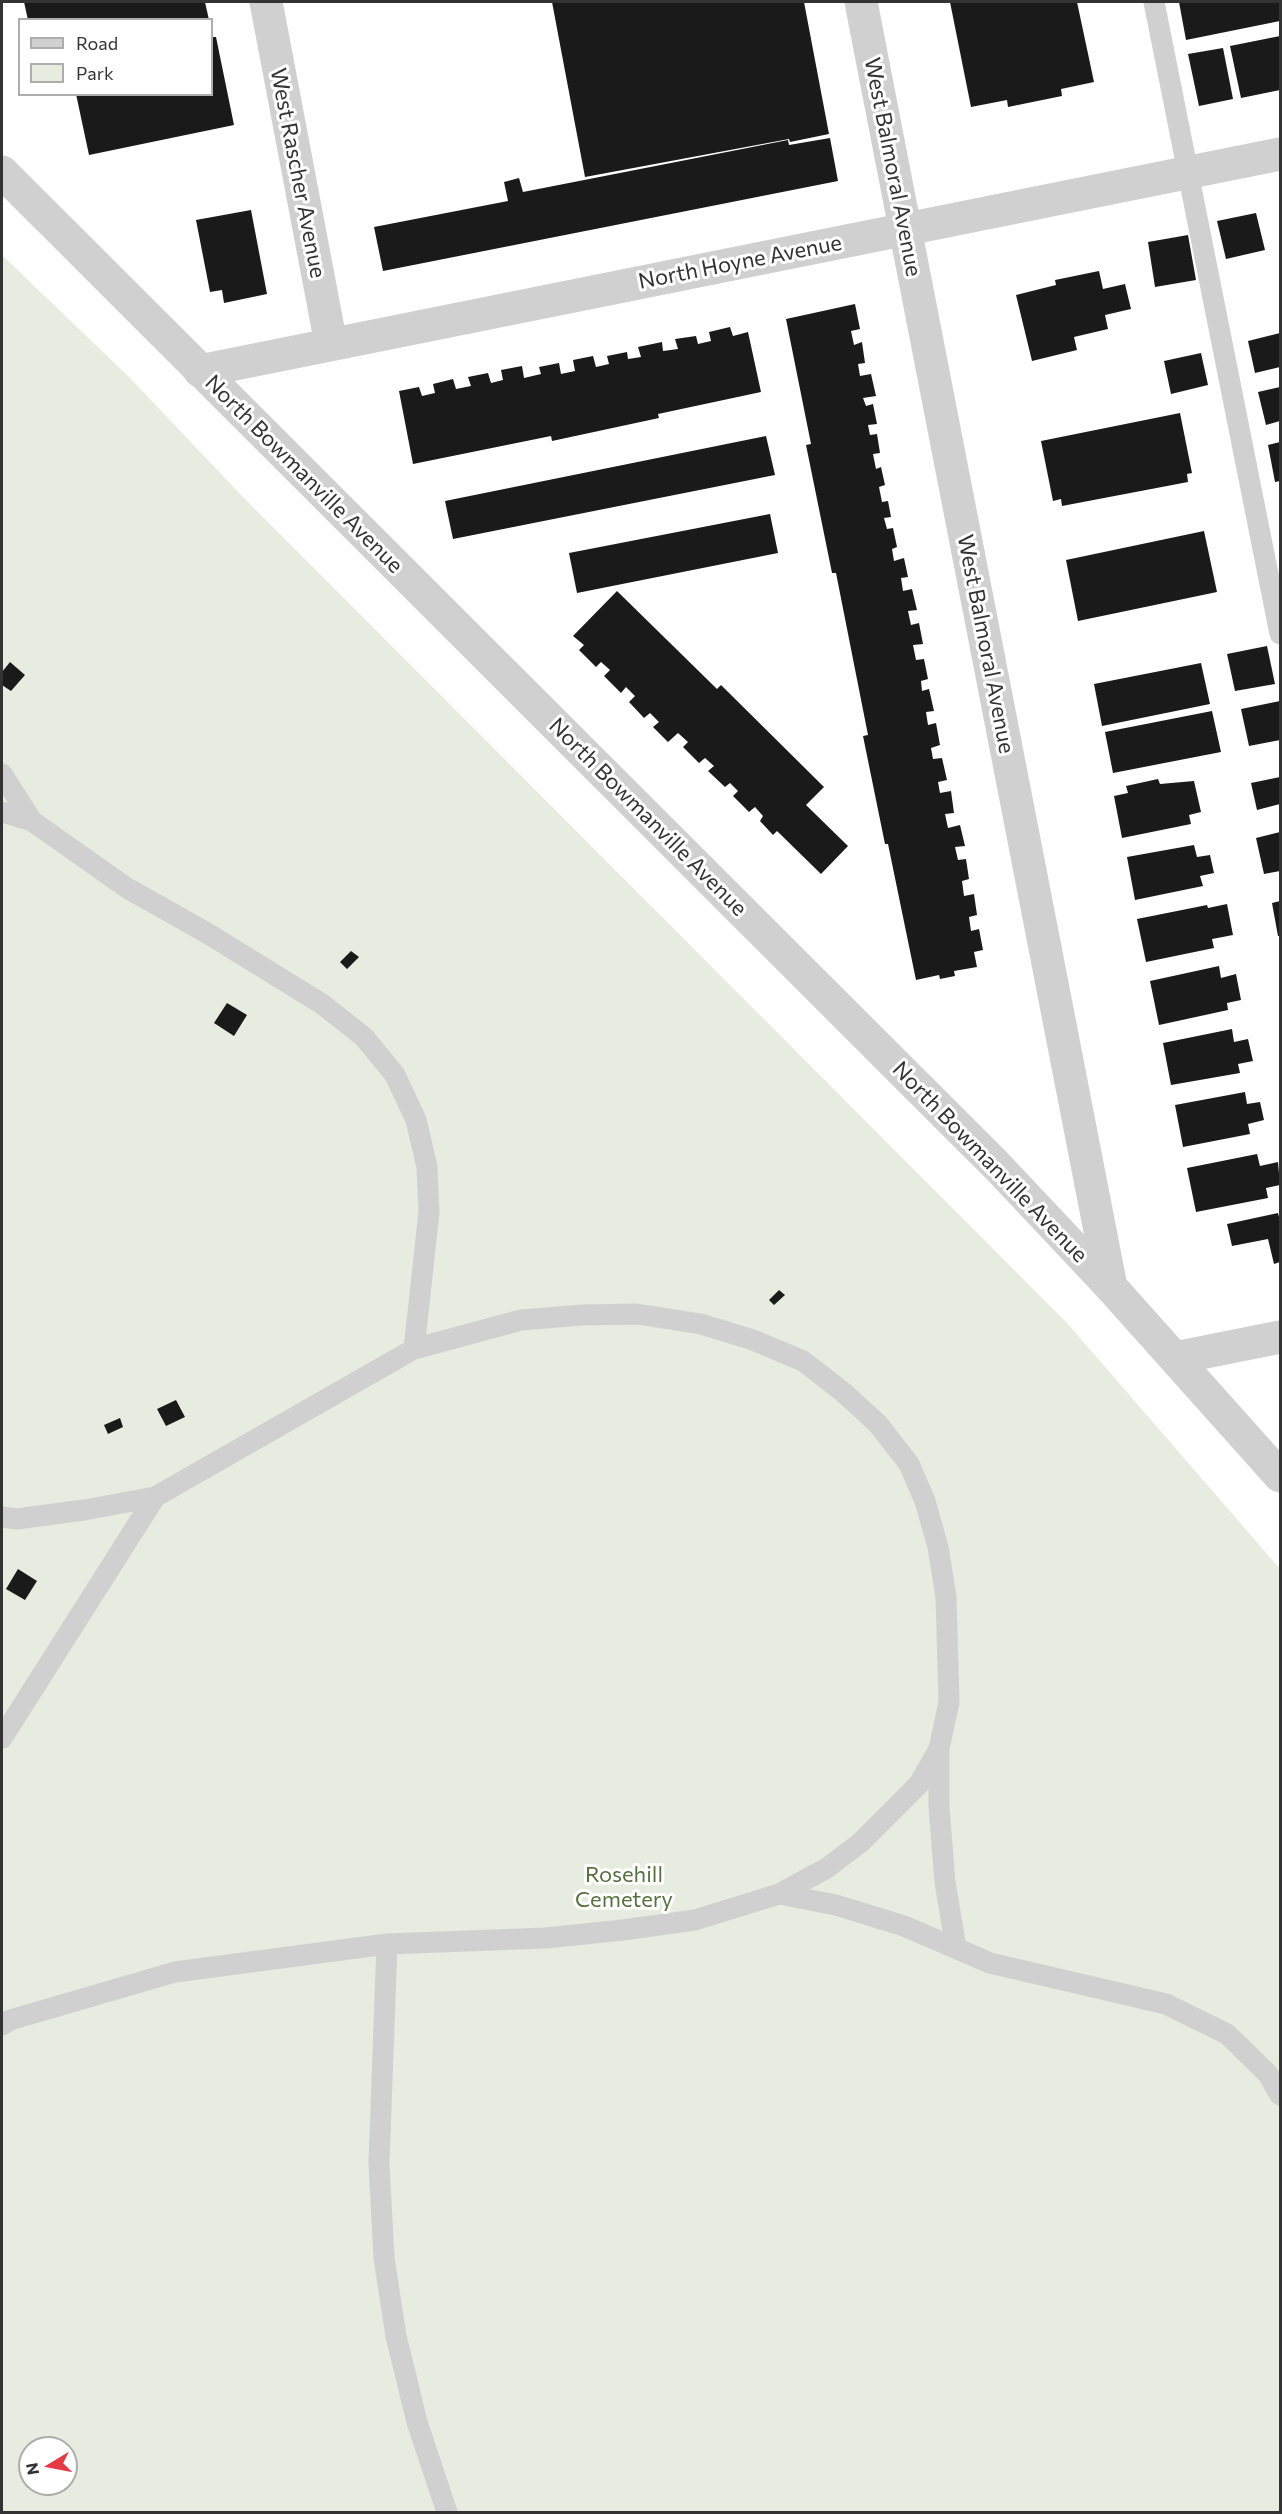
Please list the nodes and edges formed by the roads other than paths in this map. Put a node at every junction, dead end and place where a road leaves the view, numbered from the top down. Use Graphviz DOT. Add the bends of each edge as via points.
graph roads {
  1 [pos="266,2"];
  2 [pos="861,2"];
  3 [pos="1154,2"];
  4 [pos="1281,154"];
  5 [pos="2,172"];
  6 [pos="1188,172"];
  7 [pos="905,229"];
  8 [pos="331,345"];
  9 [pos="200,370"];
  10 [pos="1281,634"];
  11 [pos="2,774"];
  12 [pos="2,813"];
  13 [pos="32,821"];
  14 [pos="1111,1287"];
  15 [pos="1281,1337"];
  16 [pos="414,1349"];
  17 [pos="1175,1358"];
  18 [pos="1281,1476"];
  19 [pos="155,1497"];
  20 [pos="2,1517"];
  21 [pos="2,1738"];
  22 [pos="939,1749"];
  23 [pos="779,1894"];
  24 [pos="387,1944"];
  25 [pos="956,1948"];
  26 [pos="2,2025"];
  27 [pos="1281,2095"];
  28 [pos="447,2512"];
  1 -- 8 [label="street, West Rascher Avenue"];
  2 -- 7 [label="street, West Balmoral Avenue"];
  3 -- 6 [label="lane"];
  4 -- 6 [label="street, North Hoyne Avenue"];
  5 -- 9 [label="street, North Bowmanville Avenue"];
  6 -- 7 [label="street, North Hoyne Avenue"];
  6 -- 10 [label="lane"];
  7 -- 8 [label="street, North Hoyne Avenue"];
  7 -- 14 [label="street, West Balmoral Avenue"];
  8 -- 9 [label="street, North Hoyne Avenue"];
  9 -- 14 [label="street, North Bowmanville Avenue" via="998,1167"];
  11 -- 13 [label="lane"];
  12 -- 13 [label="lane"];
  13 -- 16 [label="lane" via="127,888 322,1004 364,1037 395,1075 416,1120 427,1167 429,1212"];
  14 -- 17 [label="street, North Bowmanville Avenue"];
  15 -- 17 [label="street"];
  16 -- 19 [label="lane"];
  16 -- 22 [label="lane" via="521,1320 637,1314 701,1324 804,1361 878,1424 909,1464 925,1501 938,1547 949,1641 949,1702"];
  17 -- 18 [label="street, North Bowmanville Avenue"];
  19 -- 20 [label="lane" via="17,1519"];
  19 -- 21 [label="lane"];
  22 -- 23 [label="lane" via="919,1784 876,1829 827,1868"];
  22 -- 25 [label="lane" via="945,1882"];
  23 -- 24 [label="lane" via="696,1920 623,1930 546,1938"];
  23 -- 25 [label="lane" via="836,1905 904,1926"];
  24 -- 26 [label="lane" via="175,1972"];
  24 -- 28 [label="lane" via="379,2163 384,2258 396,2336 414,2411"];
  25 -- 27 [label="lane" via="990,1963 1037,1976 1166,2004 1227,2034 1268,2074"];
}
